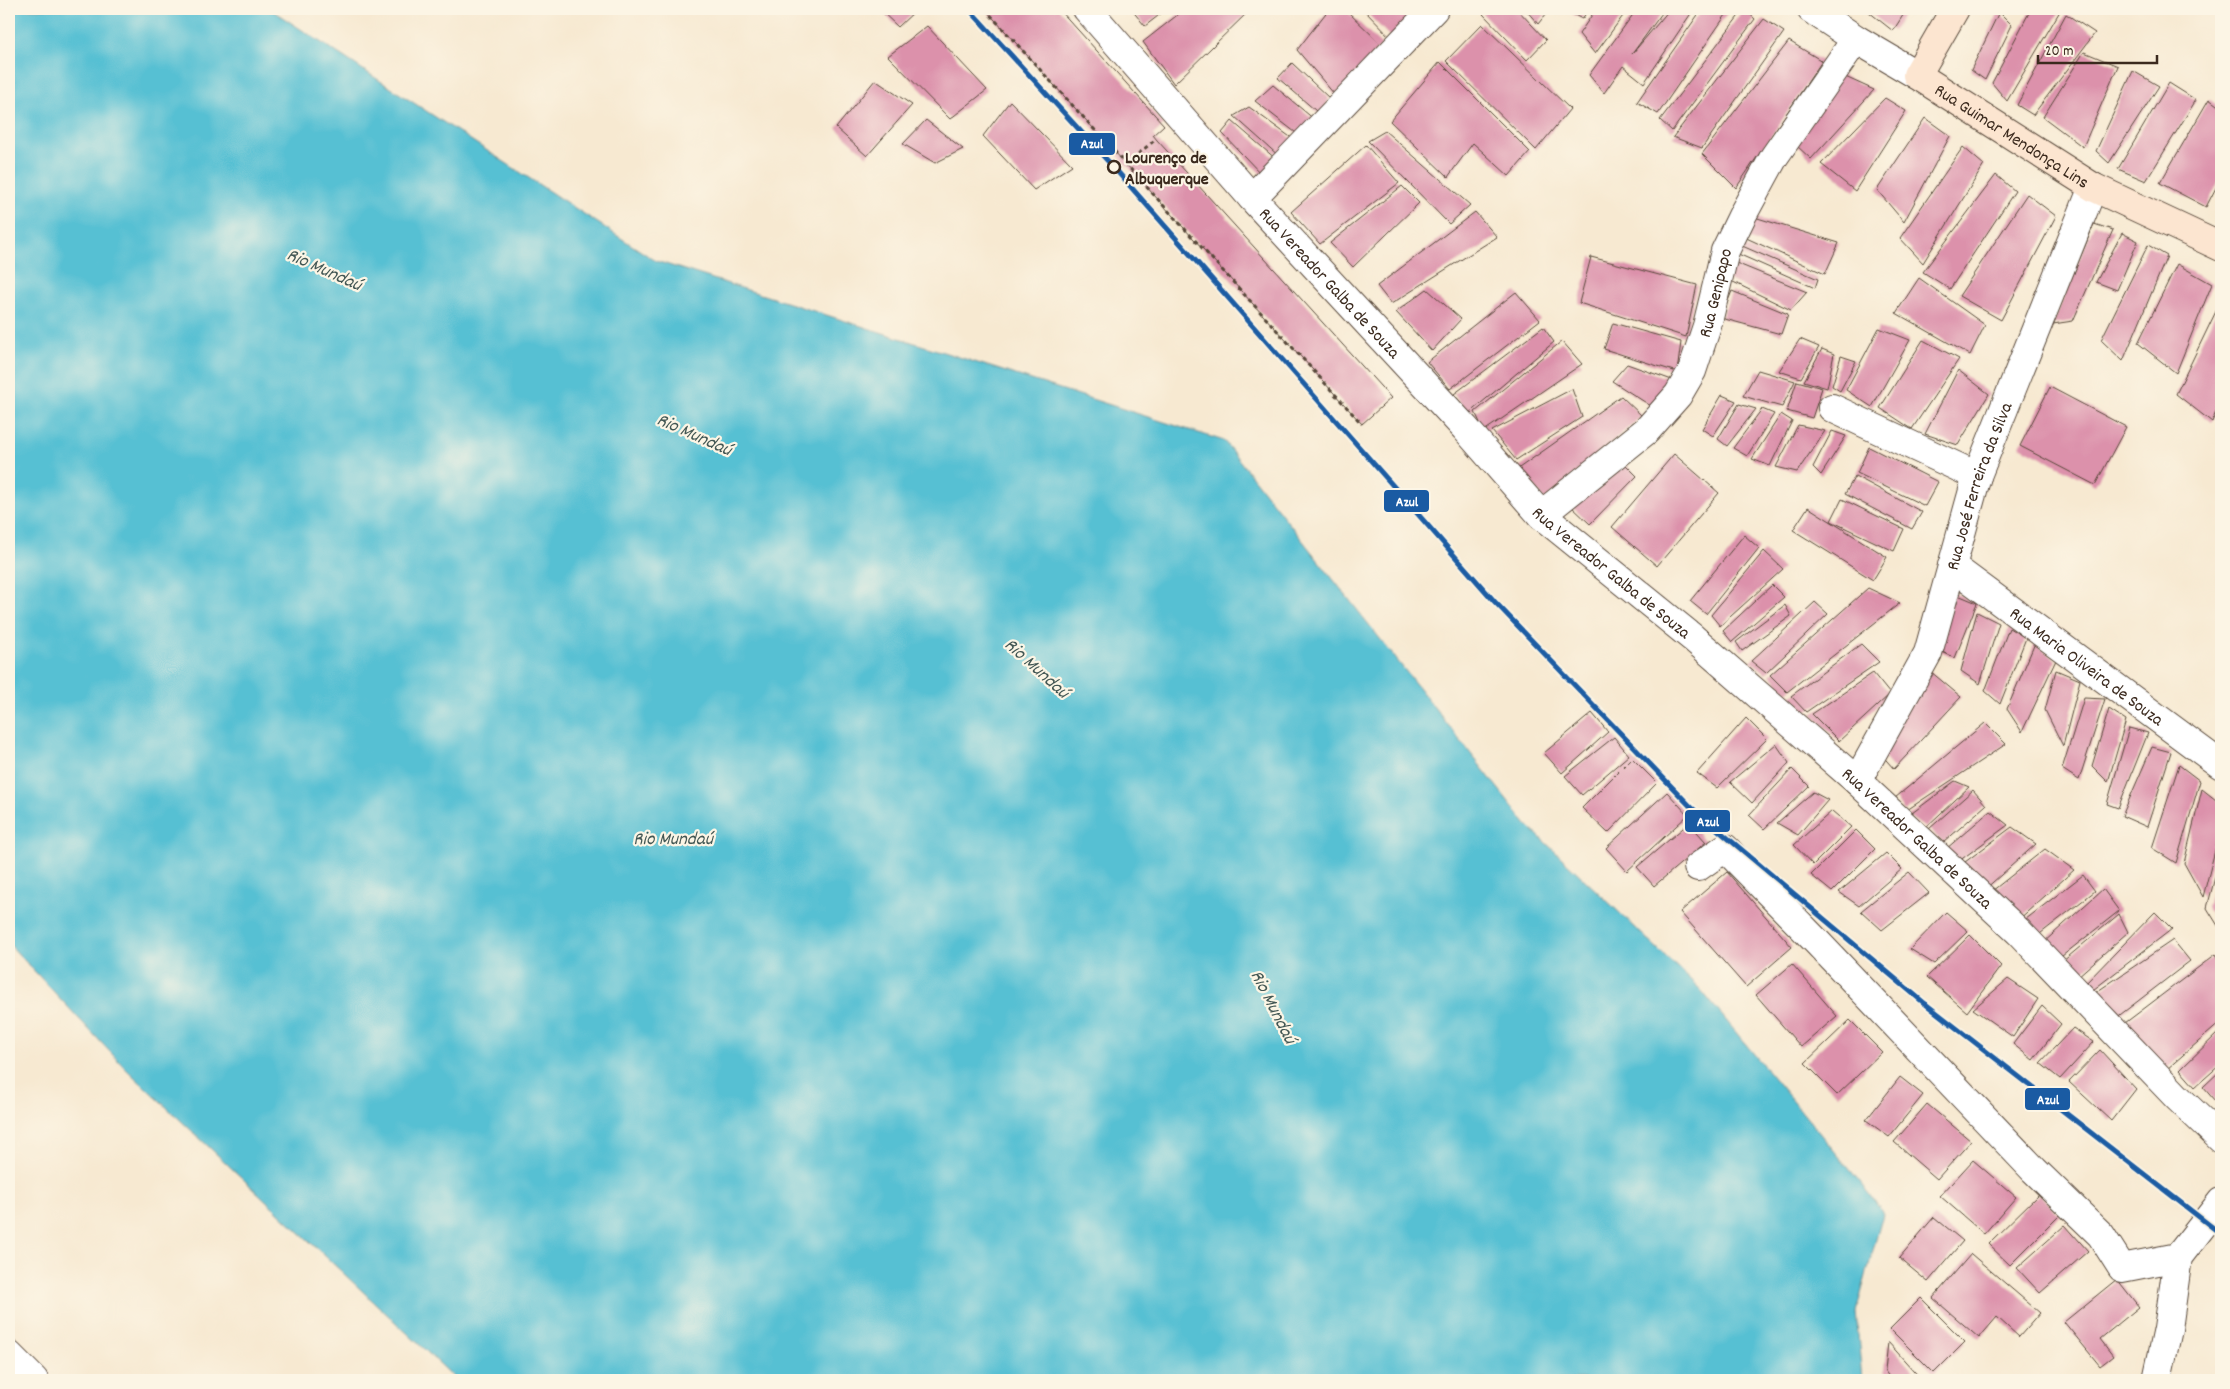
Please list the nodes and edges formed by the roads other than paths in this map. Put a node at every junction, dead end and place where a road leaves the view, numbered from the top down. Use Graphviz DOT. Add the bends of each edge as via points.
graph roads {
  1 [pos="1087,9"];
  2 [pos="1434,9"];
  3 [pos="1811,9"];
  4 [pos="1954,9"];
  5 [pos="1856,39"];
  6 [pos="1917,75"];
  7 [pos="2093,187"];
  8 [pos="1252,198"];
  9 [pos="2221,247"];
  10 [pos="1832,408"];
  11 [pos="1978,476"];
  12 [pos="1541,515"];
  13 [pos="1952,566"];
  14 [pos="2221,766"];
  15 [pos="1857,781"];
  16 [pos="1698,867"];
  17 [pos="2221,1138"];
  18 [pos="2221,1202"];
  19 [pos="2178,1257"];
  20 [pos="9,1355"];
  21 [pos="34,1380"];
  22 [pos="2157,1380"];
  1 -- 8 [label="street, Rua Vereador Galba de Souza"];
  2 -- 8 [label="street"];
  3 -- 5 [label="street, Rua Guimar Mendonça Lins"];
  4 -- 6 [label="street"];
  5 -- 6 [label="street, Rua Guimar Mendonça Lins"];
  5 -- 12 [label="street, Rua Genipapo" via="1774,158 1743,214 1725,251 1707,326 1692,371 1678,396 1647,430"];
  6 -- 7 [label="street, Rua Guimar Mendonça Lins"];
  7 -- 9 [label="street, Rua Guimar Mendonça Lins"];
  7 -- 11 [label="street, Rua José Ferreira da Silva"];
  8 -- 12 [label="street, Rua Vereador Galba de Souza"];
  10 -- 11 [label="street"];
  11 -- 13 [label="street, Rua José Ferreira da Silva"];
  12 -- 15 [label="street, Rua Vereador Galba de Souza" via="1693,638"];
  13 -- 14 [label="street, Rua Maria Oliveira de Souza"];
  13 -- 15 [label="street, Rua José Ferreira da Silva" via="1928,653"];
  15 -- 17 [label="street, Rua Vereador Galba de Souza" via="2019,932 2177,1097"];
  16 -- 19 [label="street" via="1725,848 2034,1170 2101,1235 2122,1268"];
  18 -- 19 [label="street"];
  19 -- 22 [label="street"];
  20 -- 21 [label="street"];
}
